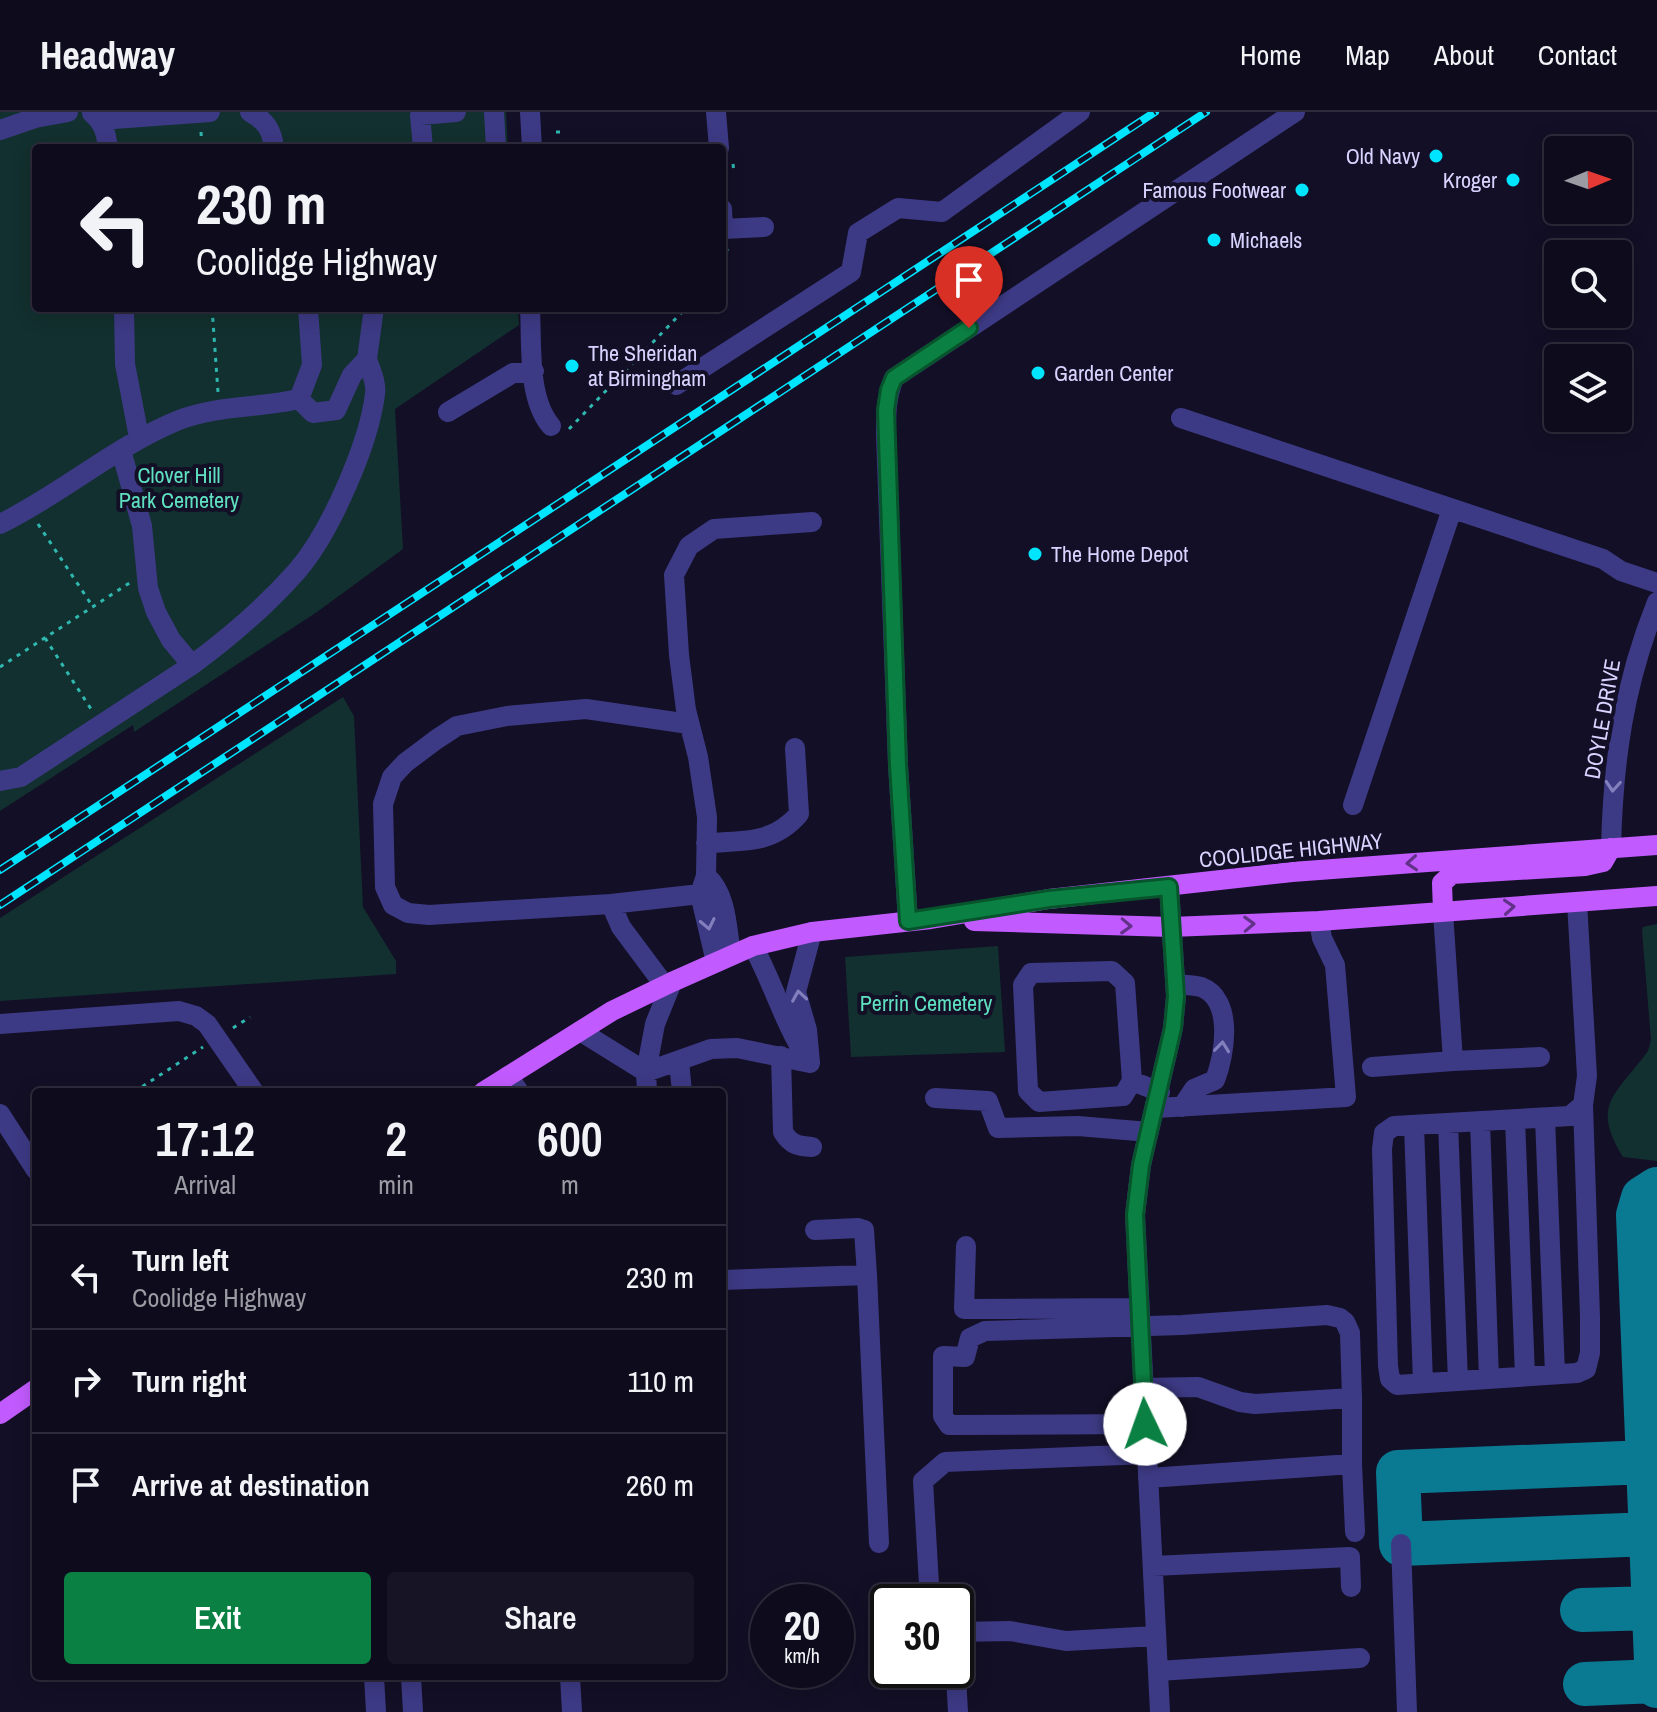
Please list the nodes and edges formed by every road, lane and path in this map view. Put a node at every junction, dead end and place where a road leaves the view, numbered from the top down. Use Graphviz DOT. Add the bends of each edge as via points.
graph roads {
  1 [pos="68,112"];
  2 [pos="210,112"];
  3 [pos="250,112"];
  4 [pos="456,112"];
  5 [pos="494,112"];
  6 [pos="530,112"];
  7 [pos="716,112"];
  8 [pos="1080,112"];
  9 [pos="1295,112"];
  10 [pos="95,116"];
  11 [pos="0,130"];
  12 [pos="106,144"];
  13 [pos="273,144"];
  14 [pos="423,144"];
  15 [pos="496,144"];
  16 [pos="532,144"];
  17 [pos="719,144"];
  18 [pos="733,164"];
  19 [pos="734,173"];
  20 [pos="764,227"];
  21 [pos="726,229"];
  22 [pos="728,237"];
  23 [pos="726,260"];
  24 [pos="124,312"];
  25 [pos="212,312"];
  26 [pos="308,312"];
  27 [pos="373,312"];
  28 [pos="530,312"];
  29 [pos="682,312"];
  30 [pos="367,359"];
  31 [pos="534,371"];
  32 [pos="676,385"];
  33 [pos="299,399"];
  34 [pos="219,410"];
  35 [pos="448,412"];
  36 [pos="1181,418"];
  37 [pos="551,426"];
  38 [pos="139,437"];
  39 [pos="121,450"];
  40 [pos="27,507"];
  41 [pos="1452,509"];
  42 [pos="812,522"];
  43 [pos="0,524"];
  44 [pos="148,572"];
  45 [pos="1657,583"];
  46 [pos="1657,602"];
  47 [pos="93,607"];
  48 [pos="45,638"];
  49 [pos="192,665"];
  50 [pos="0,667"];
  51 [pos="689,724"];
  52 [pos="101,725"];
  53 [pos="795,748"];
  54 [pos="0,781"];
  55 [pos="1353,805"];
  56 [pos="706,843"];
  57 [pos="1657,845"];
  58 [pos="1611,848"];
  59 [pos="703,885"];
  60 [pos="1169,887"];
  61 [pos="1657,896"];
  62 [pos="1577,902"];
  63 [pos="611,904"];
  64 [pos="1443,912"];
  65 [pos="931,919"];
  66 [pos="908,921"];
  67 [pos="1319,921"];
  68 [pos="1171,927"];
  69 [pos="812,932"];
  70 [pos="753,946"];
  71 [pos="724,958"];
  72 [pos="668,984"];
  73 [pos="1175,984"];
  74 [pos="250,1017"];
  75 [pos="0,1024"];
  76 [pos="580,1031"];
  77 [pos="217,1038"];
  78 [pos="781,1056"];
  79 [pos="1540,1057"];
  80 [pos="679,1061"];
  81 [pos="1453,1061"];
  82 [pos="810,1063"];
  83 [pos="1372,1067"];
  84 [pos="1132,1081"];
  85 [pos="647,1082"];
  86 [pos="514,1084"];
  87 [pos="140,1088"];
  88 [pos="251,1088"];
  89 [pos="682,1088"];
  90 [pos="935,1098"];
  91 [pos="1158,1100"];
  92 [pos="1583,1105"];
  93 [pos="1182,1107"];
  94 [pos="0,1114"];
  95 [pos="1545,1118"];
  96 [pos="1515,1119"];
  97 [pos="1480,1121"];
  98 [pos="1448,1123"];
  99 [pos="1414,1125"];
  100 [pos="1149,1132"];
  101 [pos="812,1147"];
  102 [pos="32,1164"];
  103 [pos="815,1230"];
  104 [pos="966,1246"];
  105 [pos="867,1275"];
  106 [pos="726,1280"];
  107 [pos="1139,1317"];
  108 [pos="1555,1374"];
  109 [pos="1525,1376"];
  110 [pos="1489,1379"];
  111 [pos="1458,1381"];
  112 [pos="1423,1383"];
  113 [pos="1143,1388"];
  114 [pos="32,1392"];
  115 [pos="1352,1398"];
  116 [pos="0,1414"];
  117 [pos="1145,1424"];
  118 [pos="1147,1454"];
  119 [pos="1352,1464"];
  120 [pos="1148,1478"];
  121 [pos="1355,1532"];
  122 [pos="879,1543"];
  123 [pos="1401,1544"];
  124 [pos="1153,1566"];
  125 [pos="929,1584"];
  126 [pos="1351,1587"];
  127 [pos="974,1632"];
  128 [pos="1156,1636"];
  129 [pos="1360,1658"];
  130 [pos="1158,1671"];
  131 [pos="374,1680"];
  132 [pos="411,1680"];
  133 [pos="570,1680"];
  134 [pos="957,1688"];
  135 [pos="376,1712"];
  136 [pos="413,1712"];
  137 [pos="572,1712"];
  138 [pos="958,1712"];
  139 [pos="1160,1712"];
  140 [pos="1407,1712"];
  1 -- 11 [label="street"];
  2 -- 10 [label="street"];
  3 -- 13 [label="street" via="262,119"];
  4 -- 14 [label="street" via="420,115"];
  5 -- 15 [label="street"];
  6 -- 16 [label="street"];
  7 -- 17 [label="street"];
  8 -- 32 [label="street" via="942,212 898,208 858,233 851,272"];
  9 -- 66 [label="street" via="894,378 886,435"];
  10 -- 12 [label="street"];
  18 -- 19 [label="path"];
  20 -- 21 [label="street"];
  22 -- 23 [label="path"];
  24 -- 38 [label="street" via="125,364"];
  25 -- 34 [label="path"];
  26 -- 33 [label="street" via="312,365"];
  27 -- 30 [label="street"];
  28 -- 31 [label="street"];
  29 -- 37 [label="path" via="569,429"];
  30 -- 33 [label="street" via="352,375 336,410 313,413"];
  30 -- 49 [label="street" via="376,391 364,438 332,514 299,570"];
  31 -- 35 [label="street" via="513,373"];
  31 -- 37 [label="street" via="536,401"];
  33 -- 34 [label="street"];
  34 -- 38 [label="street"];
  36 -- 41 [label="street"];
  38 -- 39 [label="street"];
  39 -- 40 [label="street"];
  39 -- 44 [label="street" via="142,526"];
  40 -- 43 [label="street"];
  40 -- 47 [label="path"];
  41 -- 45 [label="street" via="1603,559"];
  41 -- 55 [label="street"];
  42 -- 51 [label="street" via="714,529 689,546 674,575"];
  44 -- 47 [label="path"];
  44 -- 49 [label="street" via="156,612"];
  46 -- 58 [label="street, DOYLE DRIVE, one-way" via="1629,684 1617,748"];
  47 -- 48 [label="path"];
  48 -- 50 [label="path"];
  48 -- 52 [label="path"];
  49 -- 52 [label="street"];
  51 -- 56 [label="street" via="707,817"];
  51 -- 63 [label="street" via="586,709 507,716 457,726 392,777 383,804 385,887 393,905 429,915"];
  52 -- 54 [label="street" via="21,777"];
  53 -- 56 [label="street" via="799,814 786,828 759,840"];
  56 -- 59 [label="street"];
  57 -- 58 [label="main road, COOLIDGE HIGHWAY"];
  58 -- 60 [label="main road, COOLIDGE HIGHWAY, one-way" via="1292,872"];
  58 -- 64 [label="main road" via="1603,862 1585,866 1452,874 1442,883"];
  59 -- 63 [label="street"];
  59 -- 71 [label="street"];
  60 -- 65 [label="main road, COOLIDGE HIGHWAY" via="1049,899"];
  60 -- 68 [label="street"];
  61 -- 62 [label="main road, COOLIDGE HIGHWAY"];
  64 -- 62 [label="main road, COOLIDGE HIGHWAY, one-way"];
  62 -- 92 [label="street" via="1587,1076"];
  63 -- 72 [label="street" via="621,927"];
  64 -- 67 [label="main road, COOLIDGE HIGHWAY"];
  64 -- 81 [label="street"];
  65 -- 66 [label="main road, COOLIDGE HIGHWAY"];
  65 -- 68 [label="main road, COOLIDGE HIGHWAY, one-way"];
  66 -- 69 [label="main road, COOLIDGE HIGHWAY"];
  68 -- 67 [label="main road, COOLIDGE HIGHWAY, one-way"];
  67 -- 93 [label="street" via="1335,965 1346,1097"];
  68 -- 73 [label="street"];
  69 -- 70 [label="main road, COOLIDGE HIGHWAY"];
  82 -- 69 [label="street, one-way" via="796,992"];
  70 -- 71 [label="main road, COOLIDGE HIGHWAY"];
  70 -- 82 [label="street" via="792,1036"];
  71 -- 72 [label="main road, COOLIDGE HIGHWAY"];
  72 -- 76 [label="main road, COOLIDGE HIGHWAY"];
  72 -- 85 [label="street" via="655,1024"];
  73 -- 91 [label="street" via="1173,1028"];
  93 -- 73 [label="street, one-way" via="1194,1089 1215,1080 1222,1013 1216,998 1201,988"];
  74 -- 77 [label="path"];
  75 -- 77 [label="street" via="179,1011 196,1016"];
  76 -- 85 [label="street"];
  76 -- 86 [label="main road, COOLIDGE HIGHWAY"];
  77 -- 87 [label="path"];
  77 -- 88 [label="street"];
  78 -- 80 [label="street" via="711,1049"];
  78 -- 82 [label="street"];
  78 -- 101 [label="street" via="783,1132 789,1142"];
  79 -- 81 [label="street"];
  80 -- 85 [label="street"];
  80 -- 89 [label="street"];
  81 -- 83 [label="street"];
  84 -- 84 [label="street" via="1125,983 1112,971 1031,973 1023,985 1028,1091 1039,1102 1123,1096"];
  84 -- 91 [label="street"];
  90 -- 100 [label="street" via="988,1101 998,1128 1078,1126"];
  91 -- 93 [label="street"];
  91 -- 100 [label="street"];
  92 -- 95 [label="street" via="1570,1116"];
  92 -- 108 [label="street" via="1590,1353 1586,1369"];
  94 -- 102 [label="street"];
  95 -- 96 [label="street"];
  95 -- 108 [label="street"];
  96 -- 97 [label="street"];
  96 -- 109 [label="street"];
  97 -- 98 [label="street"];
  97 -- 110 [label="street"];
  98 -- 99 [label="street"];
  98 -- 111 [label="street"];
  99 -- 112 [label="street"];
  99 -- 112 [label="street" via="1394,1126 1384,1133 1382,1149 1388,1366 1397,1385"];
  100 -- 107 [label="street" via="1135,1215"];
  103 -- 105 [label="street" via="864,1230"];
  104 -- 107 [label="street" via="964,1309"];
  105 -- 106 [label="street"];
  105 -- 122 [label="street"];
  107 -- 113 [label="street"];
  107 -- 115 [label="street" via="1340,1318 1350,1333"];
  107 -- 117 [label="street" via="985,1331 970,1338 965,1357 943,1356 943,1416 949,1425"];
  108 -- 109 [label="street"];
  109 -- 110 [label="street"];
  110 -- 111 [label="street"];
  111 -- 112 [label="street"];
  113 -- 115 [label="street" via="1198,1387 1255,1404"];
  113 -- 117 [label="street"];
  114 -- 116 [label="main road"];
  115 -- 119 [label="street"];
  117 -- 118 [label="street"];
  118 -- 120 [label="street"];
  118 -- 125 [label="street" via="945,1462 923,1481"];
  119 -- 120 [label="street"];
  119 -- 121 [label="street"];
  120 -- 124 [label="street"];
  123 -- 140 [label="street"];
  124 -- 126 [label="street" via="1350,1557"];
  124 -- 128 [label="street"];
  127 -- 128 [label="street" via="1010,1631 1066,1641"];
  128 -- 130 [label="street"];
  129 -- 130 [label="street"];
  130 -- 139 [label="street"];
  131 -- 135 [label="street"];
  132 -- 136 [label="street"];
  133 -- 137 [label="street"];
  134 -- 138 [label="street"];
}
